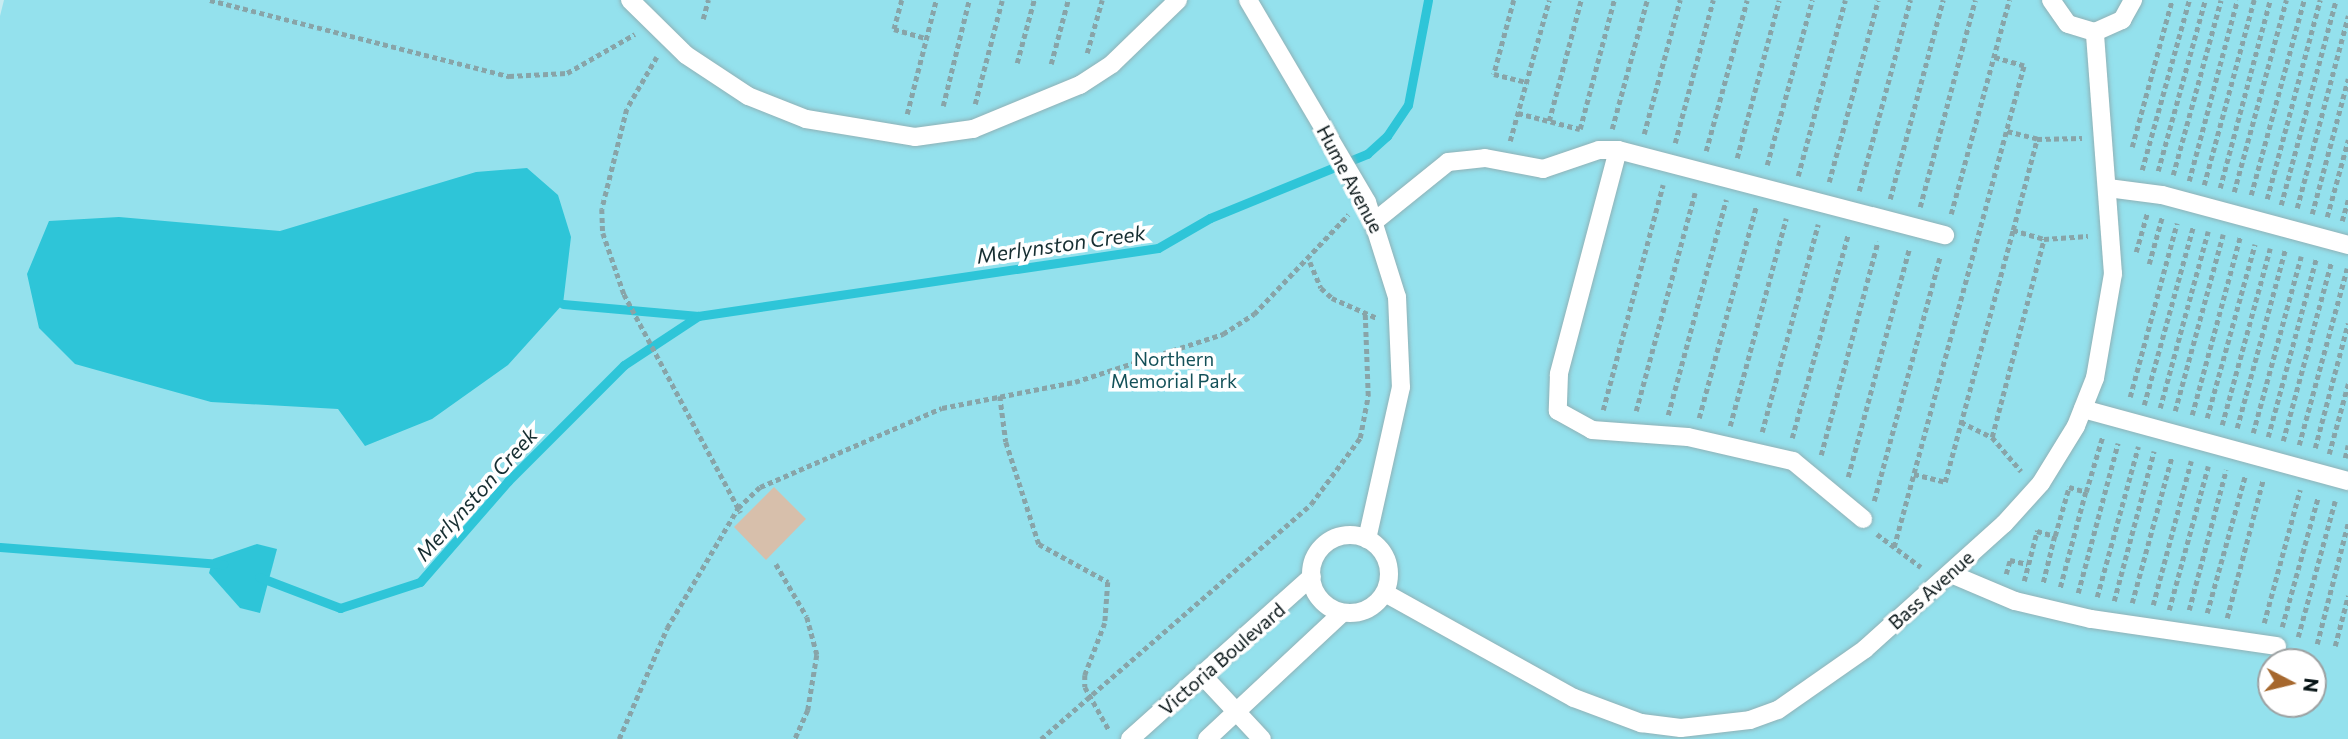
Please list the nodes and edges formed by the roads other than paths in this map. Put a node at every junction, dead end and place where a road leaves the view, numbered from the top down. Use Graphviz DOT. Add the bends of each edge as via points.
graph roads {
  1 [pos="630,0"];
  2 [pos="1178,0"];
  3 [pos="1248,0"];
  4 [pos="2051,0"];
  5 [pos="2133,0"];
  6 [pos="2095,32"];
  7 [pos="1612,150"];
  8 [pos="2108,188"];
  9 [pos="1375,221"];
  10 [pos="1945,235"];
  11 [pos="2328,240"];
  12 [pos="2083,409"];
  13 [pos="2276,462"];
  14 [pos="1863,519"];
  15 [pos="1367,538"];
  16 [pos="1312,576"];
  17 [pos="1946,578"];
  18 [pos="1385,593"];
  19 [pos="1342,613"];
  20 [pos="2277,646"];
  21 [pos="1203,676"];
  22 [pos="1236,712"];
  23 [pos="1130,739"];
  24 [pos="1207,739"];
  25 [pos="1262,739"];
  1 -- 2 [label="lane" via="670,39 748,96 806,119 901,135 969,129 1080,85 1121,56"];
  3 -- 9 [label="lane, Hume Avenue"];
  4 -- 6 [label="lane" via="2068,24"];
  5 -- 6 [label="lane" via="2122,20"];
  6 -- 8 [label="lane, Bass Avenue"];
  7 -- 9 [label="lane" via="1543,169 1504,162 1448,162"];
  7 -- 10 [label="lane"];
  7 -- 14 [label="lane" via="1555,402 1564,419 1597,431 1725,443 1808,469"];
  8 -- 11 [label="lane" via="2160,196"];
  8 -- 12 [label="lane, Bass Avenue" via="2108,332"];
  9 -- 15 [label="lane, Hume Avenue" via="1400,325 1394,430"];
  12 -- 13 [label="lane"];
  12 -- 17 [label="lane, Bass Avenue" via="2035,489"];
  15 -- 16 [label="lane" via="1340,536 1328,542 1313,563"];
  15 -- 18 [label="lane" via="1385,556"];
  16 -- 19 [label="lane" via="1321,600"];
  16 -- 21 [label="lane, Victoria Boulevard"];
  17 -- 18 [label="lane, Bass Avenue" via="1865,649 1778,710 1750,720 1681,728 1632,721 1574,698"];
  17 -- 20 [label="lane" via="2072,615"];
  18 -- 19 [label="lane" via="1367,610"];
  19 -- 22 [label="lane"];
  21 -- 22 [label="lane"];
  21 -- 23 [label="lane, Victoria Boulevard"];
  22 -- 24 [label="lane"];
  22 -- 25 [label="lane"];
}
